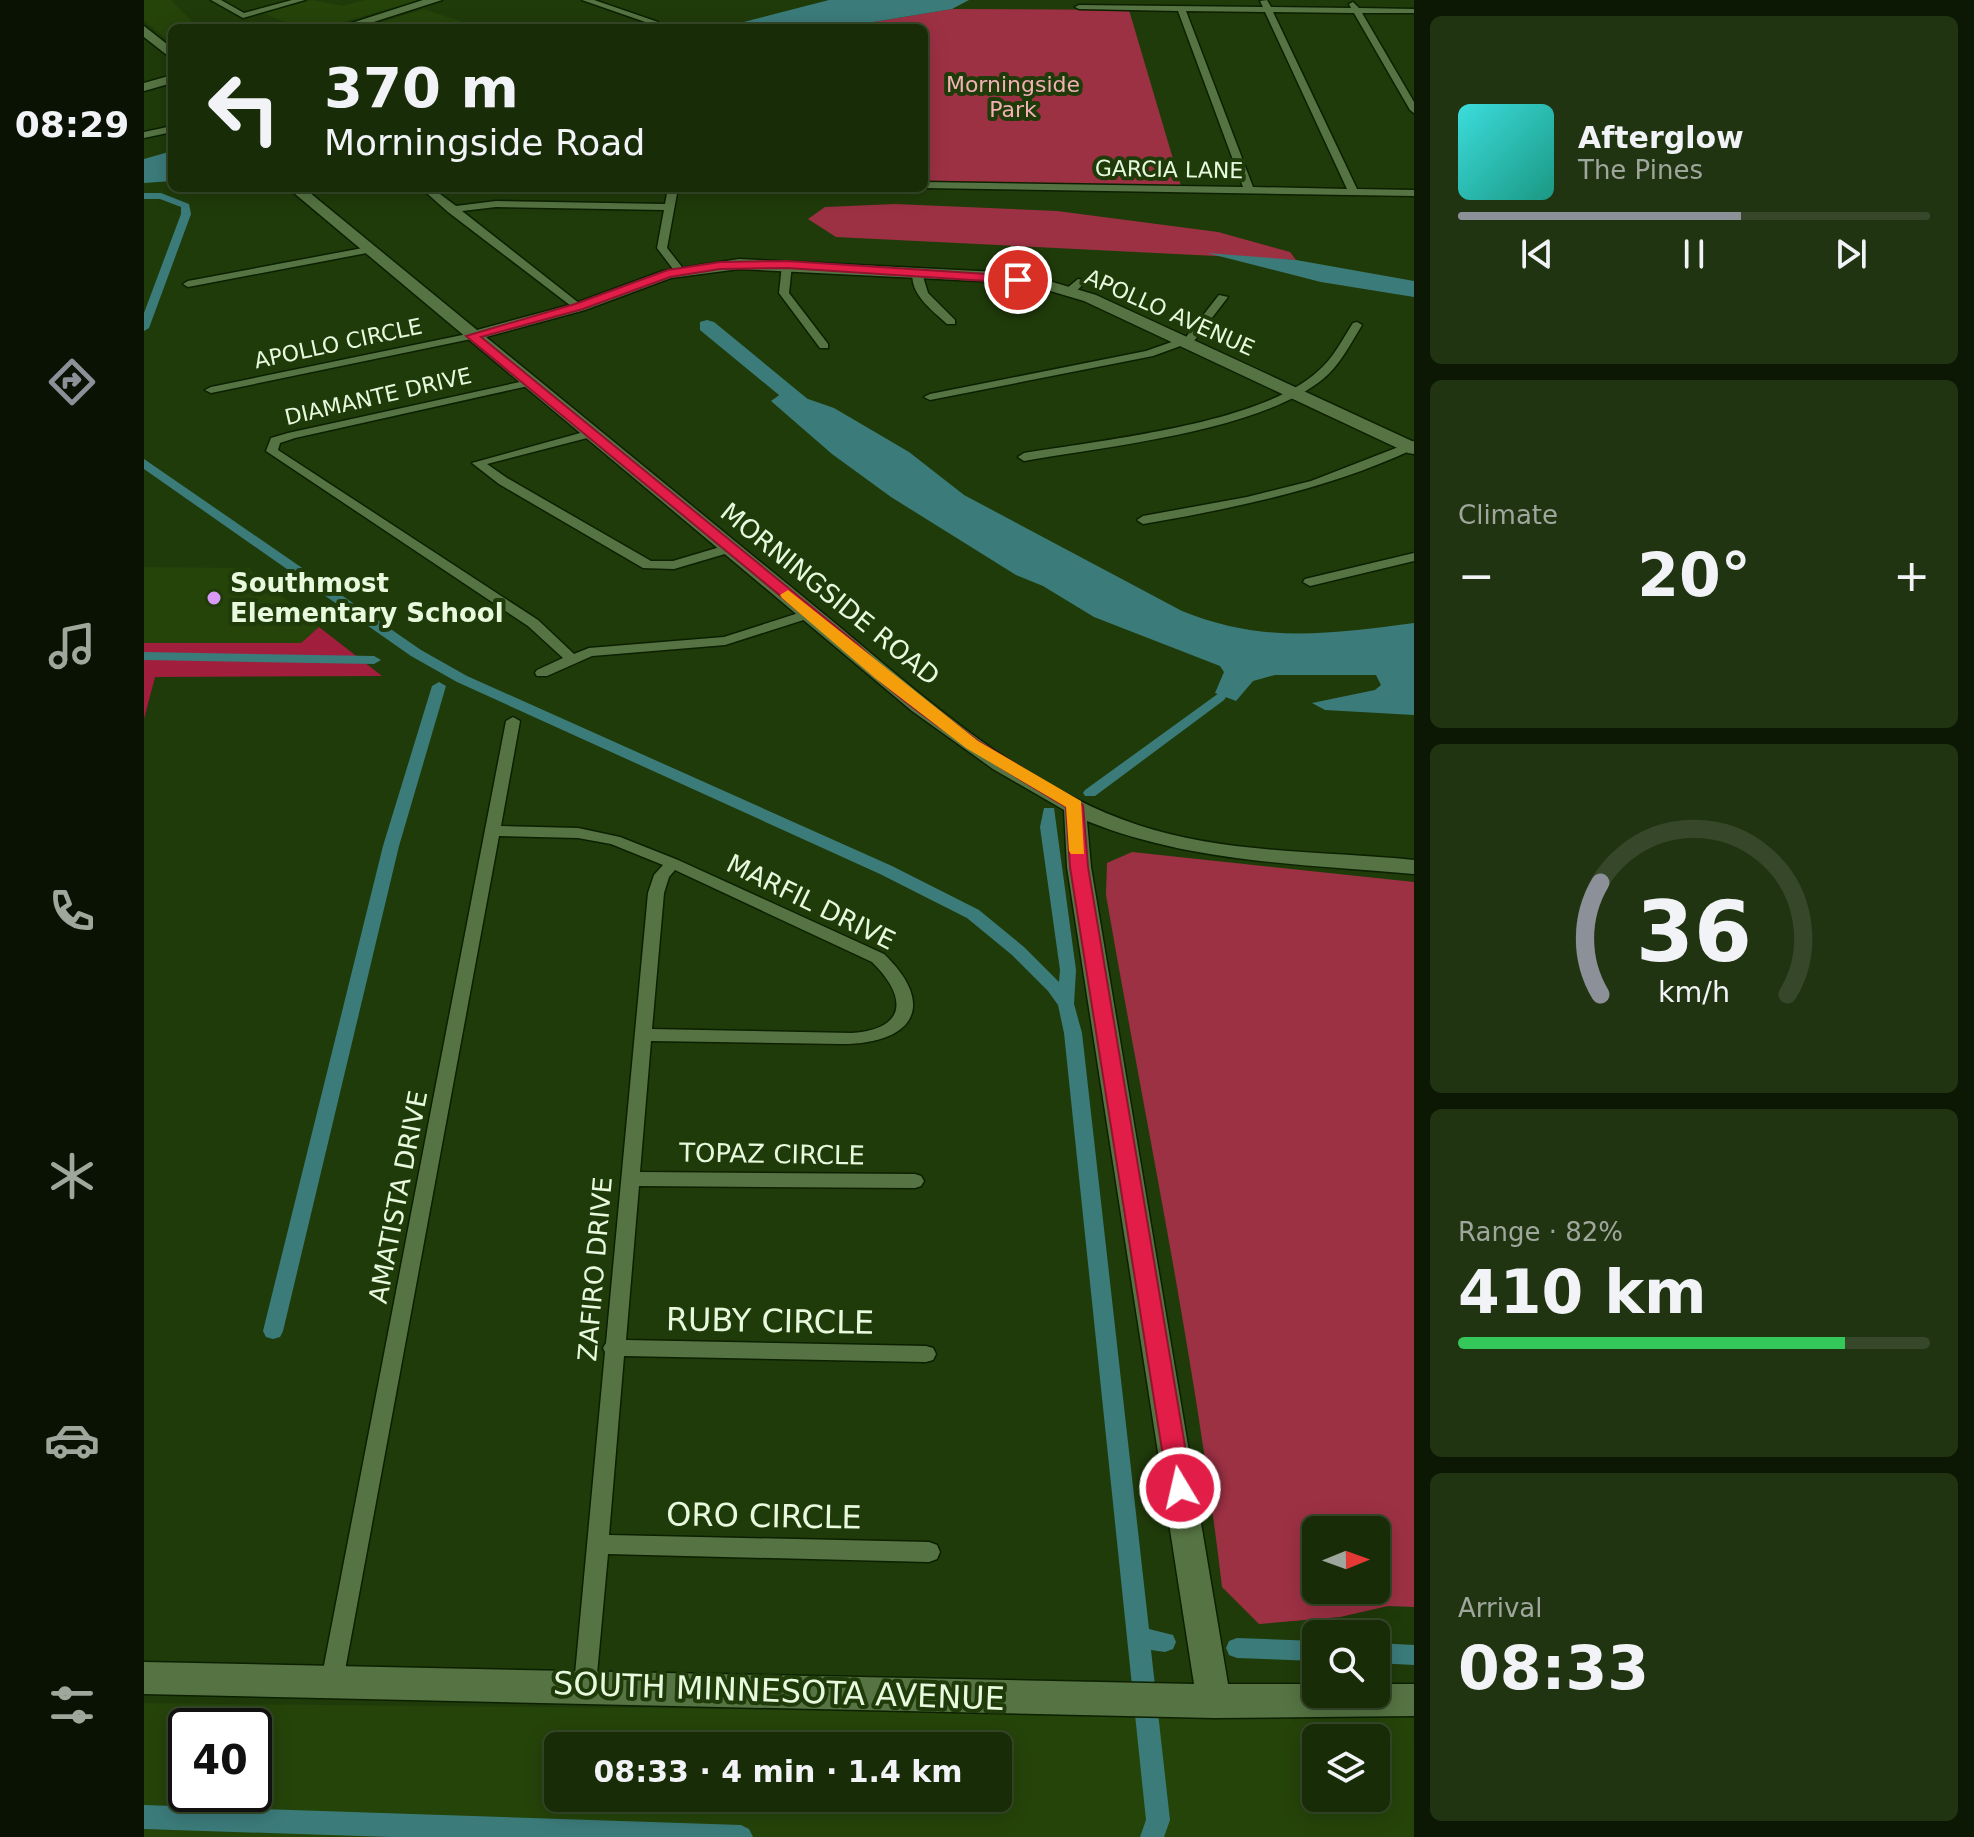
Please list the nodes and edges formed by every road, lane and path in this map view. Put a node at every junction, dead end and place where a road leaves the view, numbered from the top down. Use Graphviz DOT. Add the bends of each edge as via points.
graph roads {
  1 [pos="215,0"];
  2 [pos="301,0"];
  3 [pos="436,0"];
  4 [pos="586,0"];
  5 [pos="1098,0"];
  6 [pos="1351,0"];
  7 [pos="1266,4"];
  8 [pos="1181,8"];
  9 [pos="1357,10"];
  10 [pos="1414,11"];
  11 [pos="654,22"];
  12 [pos="355,24"];
  13 [pos="146,34"];
  14 [pos="168,52"];
  15 [pos="168,80"];
  16 [pos="144,87"];
  17 [pos="1414,110"];
  18 [pos="168,130"];
  19 [pos="144,135"];
  20 [pos="928,185"];
  21 [pos="1249,190"];
  22 [pos="1353,191"];
  23 [pos="300,192"];
  24 [pos="431,192"];
  25 [pos="672,192"];
  26 [pos="1414,193"];
  27 [pos="668,207"];
  28 [pos="451,210"];
  29 [pos="368,250"];
  30 [pos="787,265"];
  31 [pos="680,271"];
  32 [pos="917,272"];
  33 [pos="188,284"];
  34 [pos="1223,297"];
  35 [pos="579,307"];
  36 [pos="951,322"];
  37 [pos="1357,325"];
  38 [pos="472,336"];
  39 [pos="1184,342"];
  40 [pos="824,346"];
  41 [pos="529,383"];
  42 [pos="211,390"];
  43 [pos="1290,391"];
  44 [pos="930,397"];
  45 [pos="591,434"];
  46 [pos="1413,447"];
  47 [pos="1024,457"];
  48 [pos="1143,520"];
  49 [pos="730,548"];
  50 [pos="1414,557"];
  51 [pos="1310,582"];
  52 [pos="811,613"];
  53 [pos="571,658"];
  54 [pos="542,673"];
  55 [pos="513,721"];
  56 [pos="1075,805"];
  57 [pos="494,831"];
  58 [pos="673,863"];
  59 [pos="1414,867"];
  60 [pos="643,1035"];
  61 [pos="629,1179"];
  62 [pos="915,1181"];
  63 [pos="613,1348"];
  64 [pos="926,1354"];
  65 [pos="598,1544"];
  66 [pos="929,1552"];
  67 [pos="144,1678"];
  68 [pos="332,1681"];
  69 [pos="585,1685"];
  70 [pos="1414,1700"];
  71 [pos="1198,1701"];
  1 -- 2 [label="street" via="243,16"];
  3 -- 12 [label="street"];
  4 -- 11 [label="street"];
  5 -- 8 [label="street" via="1079,7"];
  6 -- 9 [label="street"];
  7 -- 8 [label="street"];
  7 -- 9 [label="street"];
  7 -- 22 [label="street"];
  8 -- 21 [label="street"];
  9 -- 10 [label="street"];
  9 -- 17 [label="street"];
  13 -- 14 [label="street"];
  15 -- 16 [label="street"];
  18 -- 19 [label="street"];
  20 -- 21 [label="street, GARCIA LANE"];
  21 -- 22 [label="street, GARCIA LANE"];
  22 -- 26 [label="street, GARCIA LANE"];
  23 -- 29 [label="street, MORNINGSIDE ROAD"];
  24 -- 28 [label="street"];
  25 -- 27 [label="street"];
  27 -- 28 [label="street" via="496,204"];
  27 -- 31 [label="street" via="662,248"];
  28 -- 35 [label="street"];
  29 -- 33 [label="street"];
  29 -- 38 [label="street, MORNINGSIDE ROAD"];
  30 -- 31 [label="street, APOLLO AVENUE"];
  30 -- 32 [label="street, APOLLO AVENUE"];
  30 -- 40 [label="street" via="784,293"];
  31 -- 35 [label="street, APOLLO AVENUE"];
  32 -- 36 [label="street" via="921,291"];
  32 -- 39 [label="street, APOLLO AVENUE" via="1076,286"];
  34 -- 39 [label="street" via="1199,331"];
  35 -- 38 [label="street, APOLLO AVENUE"];
  37 -- 43 [label="street" via="1327,369"];
  38 -- 41 [label="street, MORNINGSIDE ROAD"];
  38 -- 42 [label="street, APOLLO CIRCLE"];
  39 -- 43 [label="street, APOLLO AVENUE"];
  39 -- 44 [label="street" via="1108,364"];
  41 -- 45 [label="street, MORNINGSIDE ROAD"];
  41 -- 53 [label="street, DIAMANTE DRIVE" via="292,435 275,441 272,451 533,623"];
  43 -- 46 [label="street, APOLLO AVENUE"];
  43 -- 47 [label="street" via="1225,416"];
  45 -- 49 [label="street, MORNINGSIDE ROAD"];
  45 -- 49 [label="street" via="478,463 648,565 674,565"];
  46 -- 48 [label="street" via="1309,485"];
  49 -- 52 [label="street, MORNINGSIDE ROAD"];
  50 -- 51 [label="street"];
  52 -- 53 [label="street" via="725,641 611,648"];
  52 -- 56 [label="street, MORNINGSIDE ROAD" via="972,745"];
  53 -- 54 [label="street"];
  55 -- 57 [label="street, AMATISTA DRIVE"];
  56 -- 59 [label="street, MORNINGSIDE ROAD" via="1170,840"];
  56 -- 71 [label="street" via="1079,867"];
  57 -- 58 [label="street, MARFIL DRIVE" via="597,836"];
  57 -- 68 [label="street, AMATISTA DRIVE"];
  58 -- 60 [label="street, ZAFIRO DRIVE" via="656,893"];
  58 -- 60 [label="street, MARFIL DRIVE" via="878,958 899,980 903,1018 895,1028 864,1037"];
  60 -- 61 [label="street, ZAFIRO DRIVE"];
  61 -- 62 [label="street, TOPAZ CIRCLE"];
  61 -- 63 [label="street, ZAFIRO DRIVE"];
  63 -- 64 [label="street, RUBY CIRCLE"];
  63 -- 65 [label="street, ZAFIRO DRIVE"];
  65 -- 66 [label="street, ORO CIRCLE"];
  65 -- 69 [label="street, ZAFIRO DRIVE"];
  67 -- 68 [label="street, SOUTH MINNESOTA AVENUE"];
  68 -- 69 [label="street, SOUTH MINNESOTA AVENUE"];
  69 -- 71 [label="street, SOUTH MINNESOTA AVENUE"];
  70 -- 71 [label="street, SOUTH MINNESOTA AVENUE"];
}
